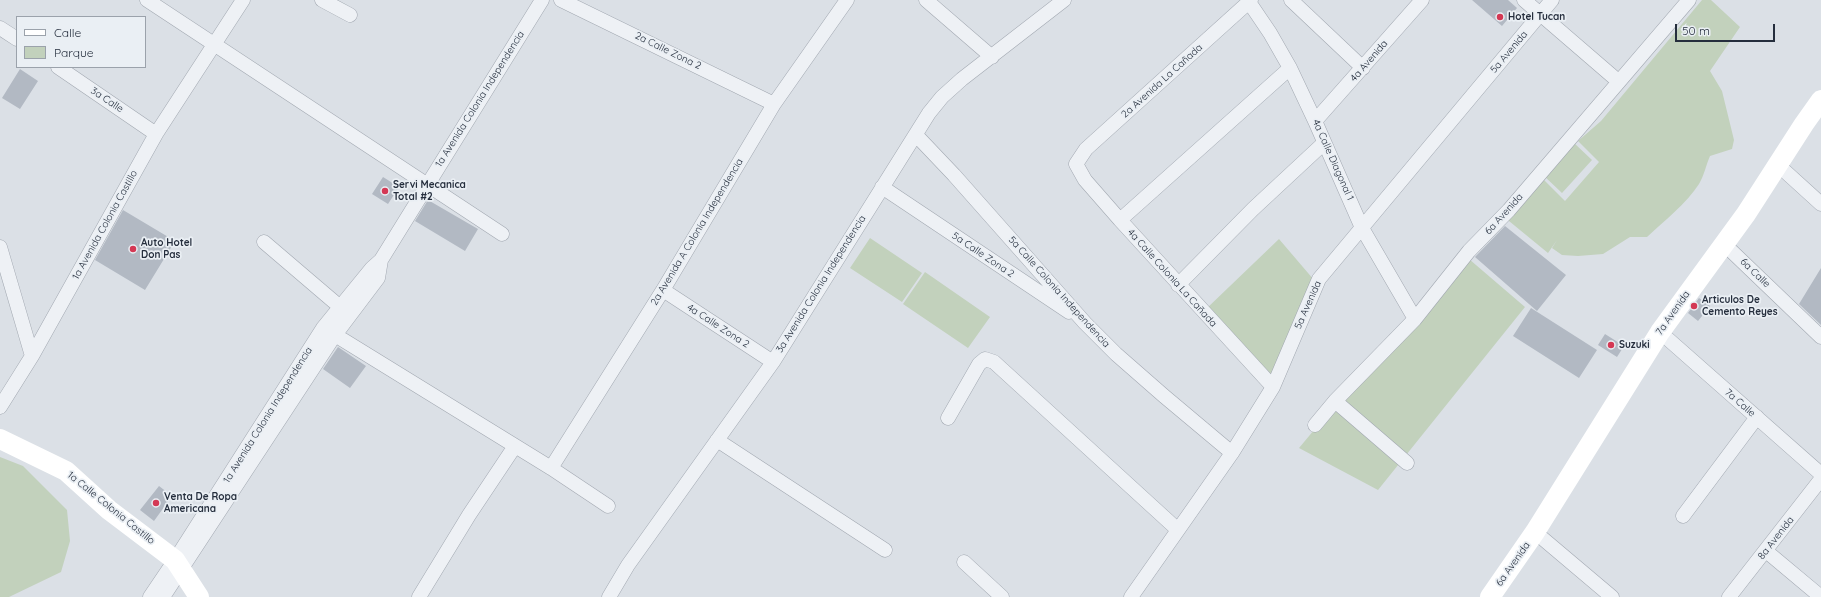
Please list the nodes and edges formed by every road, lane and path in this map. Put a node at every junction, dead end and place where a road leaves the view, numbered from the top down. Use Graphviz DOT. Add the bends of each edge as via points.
graph roads {
  1 [pos="147,0"];
  2 [pos="243,0"];
  3 [pos="322,0"];
  4 [pos="542,0"];
  5 [pos="561,0"];
  6 [pos="847,0"];
  7 [pos="926,0"];
  8 [pos="1064,0"];
  9 [pos="1291,0"];
  10 [pos="1524,0"];
  11 [pos="1552,0"];
  12 [pos="1689,0"];
  13 [pos="1250,1"];
  14 [pos="1415,2"];
  15 [pos="1540,14"];
  16 [pos="350,15"];
  17 [pos="0,28"];
  18 [pos="16,38"];
  19 [pos="214,44"];
  20 [pos="992,57"];
  21 [pos="59,68"];
  22 [pos="1290,68"];
  23 [pos="1363,68"];
  24 [pos="1618,81"];
  25 [pos="1821,100"];
  26 [pos="774,104"];
  27 [pos="1315,121"];
  28 [pos="156,134"];
  29 [pos="916,134"];
  30 [pos="1324,143"];
  31 [pos="1076,164"];
  32 [pos="1777,164"];
  33 [pos="427,186"];
  34 [pos="882,187"];
  35 [pos="1821,204"];
  36 [pos="1120,220"];
  37 [pos="1362,228"];
  38 [pos="502,234"];
  39 [pos="264,242"];
  40 [pos="1723,243"];
  41 [pos="0,247"];
  42 [pos="1178,285"];
  43 [pos="662,290"];
  44 [pos="345,311"];
  45 [pos="1415,319"];
  46 [pos="1085,323"];
  47 [pos="323,328"];
  48 [pos="1660,332"];
  49 [pos="335,335"];
  50 [pos="1821,337"];
  51 [pos="32,356"];
  52 [pos="773,362"];
  53 [pos="1273,387"];
  54 [pos="1335,401"];
  55 [pos="0,407"];
  56 [pos="1757,417"];
  57 [pos="948,418"];
  58 [pos="1315,425"];
  59 [pos="0,439"];
  60 [pos="717,440"];
  61 [pos="515,446"];
  62 [pos="1232,453"];
  63 [pos="1407,463"];
  64 [pos="551,468"];
  65 [pos="1821,474"];
  66 [pos="1821,478"];
  67 [pos="608,506"];
  68 [pos="1682,516"];
  69 [pos="1178,530"];
  70 [pos="1535,532"];
  71 [pos="885,550"];
  72 [pos="1766,551"];
  73 [pos="964,562"];
  74 [pos="179,565"];
  75 [pos="1133,596"];
  76 [pos="150,597"];
  77 [pos="163,597"];
  78 [pos="199,597"];
  79 [pos="418,597"];
  80 [pos="609,597"];
  81 [pos="1002,597"];
  82 [pos="1490,597"];
  83 [pos="1612,597"];
  84 [pos="1729,597"];
  85 [pos="1821,597"];
  1 -- 19 [label="street"];
  2 -- 19 [label="street, 1a Avenida Colonia Castillo"];
  3 -- 16 [label="street"];
  4 -- 33 [label="street, 1a Avenida Colonia Independencia"];
  5 -- 26 [label="street, 2a Calle Zona 2"];
  6 -- 26 [label="street, 2a Avenida A Colonia Independencia"];
  7 -- 20 [label="street"];
  8 -- 20 [label="street, 3a Avenida Colonia Independencia"];
  9 -- 23 [label="street"];
  10 -- 15 [label="street"];
  11 -- 15 [label="street, 5a Avenida"];
  12 -- 24 [label="street, 6a Avenida"];
  13 -- 22 [label="street, 4a Calle Diagonal 1"];
  13 -- 31 [label="street, 2a Avenida La Cañada" via="1086,149"];
  14 -- 23 [label="street, 4a Avenida"];
  15 -- 24 [label="street"];
  15 -- 37 [label="street, 5a Avenida"];
  17 -- 18 [label="street"];
  19 -- 28 [label="street, 1a Avenida Colonia Castillo"];
  19 -- 33 [label="street"];
  20 -- 29 [label="street, 3a Avenida Colonia Independencia" via="942,97"];
  21 -- 28 [label="street, 3a Calle"];
  22 -- 27 [label="street, 4a Calle Diagonal 1"];
  22 -- 36 [label="street"];
  23 -- 27 [label="street, 4a Avenida"];
  24 -- 45 [label="street, 6a Avenida" via="1509,210 1469,251"];
  25 -- 32 [label="street, 7a Avenida"];
  26 -- 43 [label="street, 2a Avenida A Colonia Independencia"];
  27 -- 30 [label="street, 4a Calle Diagonal 1"];
  28 -- 51 [label="street, 1a Avenida Colonia Castillo"];
  29 -- 34 [label="street, 3a Avenida Colonia Independencia"];
  29 -- 46 [label="street, 5a Calle Colonia Independencia"];
  30 -- 37 [label="street, 4a Calle Diagonal 1"];
  30 -- 42 [label="street" via="1253,209"];
  31 -- 36 [label="street, 4a Calle Colonia La Cañada" via="1085,180"];
  32 -- 35 [label="street"];
  32 -- 40 [label="street, 7a Avenida" via="1746,214"];
  33 -- 38 [label="street"];
  33 -- 44 [label="street, 1a Avenida Colonia Independencia" via="381,260 372,268"];
  34 -- 46 [label="street, 5a Calle Zona 2"];
  34 -- 52 [label="street, 3a Avenida Colonia Independencia"];
  36 -- 42 [label="street, 4a Calle Colonia La Cañada"];
  37 -- 45 [label="street, 4a Calle Diagonal 1"];
  37 -- 53 [label="street, 5a Avenida" via="1316,284"];
  39 -- 44 [label="street"];
  40 -- 48 [label="street, 7a Avenida"];
  40 -- 50 [label="street, 6a Calle"];
  41 -- 51 [label="street"];
  42 -- 53 [label="street, 4a Calle Colonia La Cañada"];
  43 -- 52 [label="street, 4a Calle Zona 2"];
  43 -- 64 [label="street, 2a Avenida A Colonia Independencia"];
  44 -- 47 [label="street, 1a Avenida Colonia Independencia"];
  44 -- 49 [label="street, 1a Avenida Colonia Independencia"];
  45 -- 54 [label="street, 6a Avenida"];
  46 -- 62 [label="street, 5a Calle Colonia Independencia" via="1116,354"];
  47 -- 49 [label="street"];
  47 -- 74 [label="street, 1a Avenida Colonia Independencia"];
  48 -- 56 [label="street, 7a Calle"];
  48 -- 70 [label="street, 7a Avenida"];
  49 -- 61 [label="street"];
  49 -- 74 [label="street, 1a Avenida Colonia Independencia"];
  51 -- 55 [label="street, 1a Avenida Colonia Castillo"];
  52 -- 60 [label="street, 3a Avenida Colonia Independencia"];
  53 -- 62 [label="street, 5a Avenida"];
  54 -- 58 [label="street, 6a Avenida"];
  54 -- 63 [label="street"];
  56 -- 65 [label="street, 7a Calle"];
  56 -- 68 [label="street"];
  57 -- 69 [label="street" via="979,364 985,359 994,362"];
  59 -- 74 [label="street, 1a Calle Colonia Castillo" via="66,471"];
  60 -- 71 [label="street"];
  60 -- 80 [label="street, 3a Avenida Colonia Independencia" via="628,565"];
  61 -- 64 [label="street"];
  61 -- 79 [label="street"];
  62 -- 69 [label="street, 5a Avenida"];
  64 -- 67 [label="street"];
  66 -- 72 [label="street, 8a Avenida"];
  69 -- 75 [label="street, 5a Avenida"];
  70 -- 82 [label="street, 6a Avenida"];
  70 -- 83 [label="street"];
  72 -- 84 [label="street, 8a Avenida"];
  72 -- 85 [label="street"];
  73 -- 81 [label="street"];
  74 -- 76 [label="street, 1a Avenida Colonia Independencia"];
  74 -- 77 [label="street, 1a Avenida Colonia Independencia"];
  74 -- 78 [label="street"];
}
